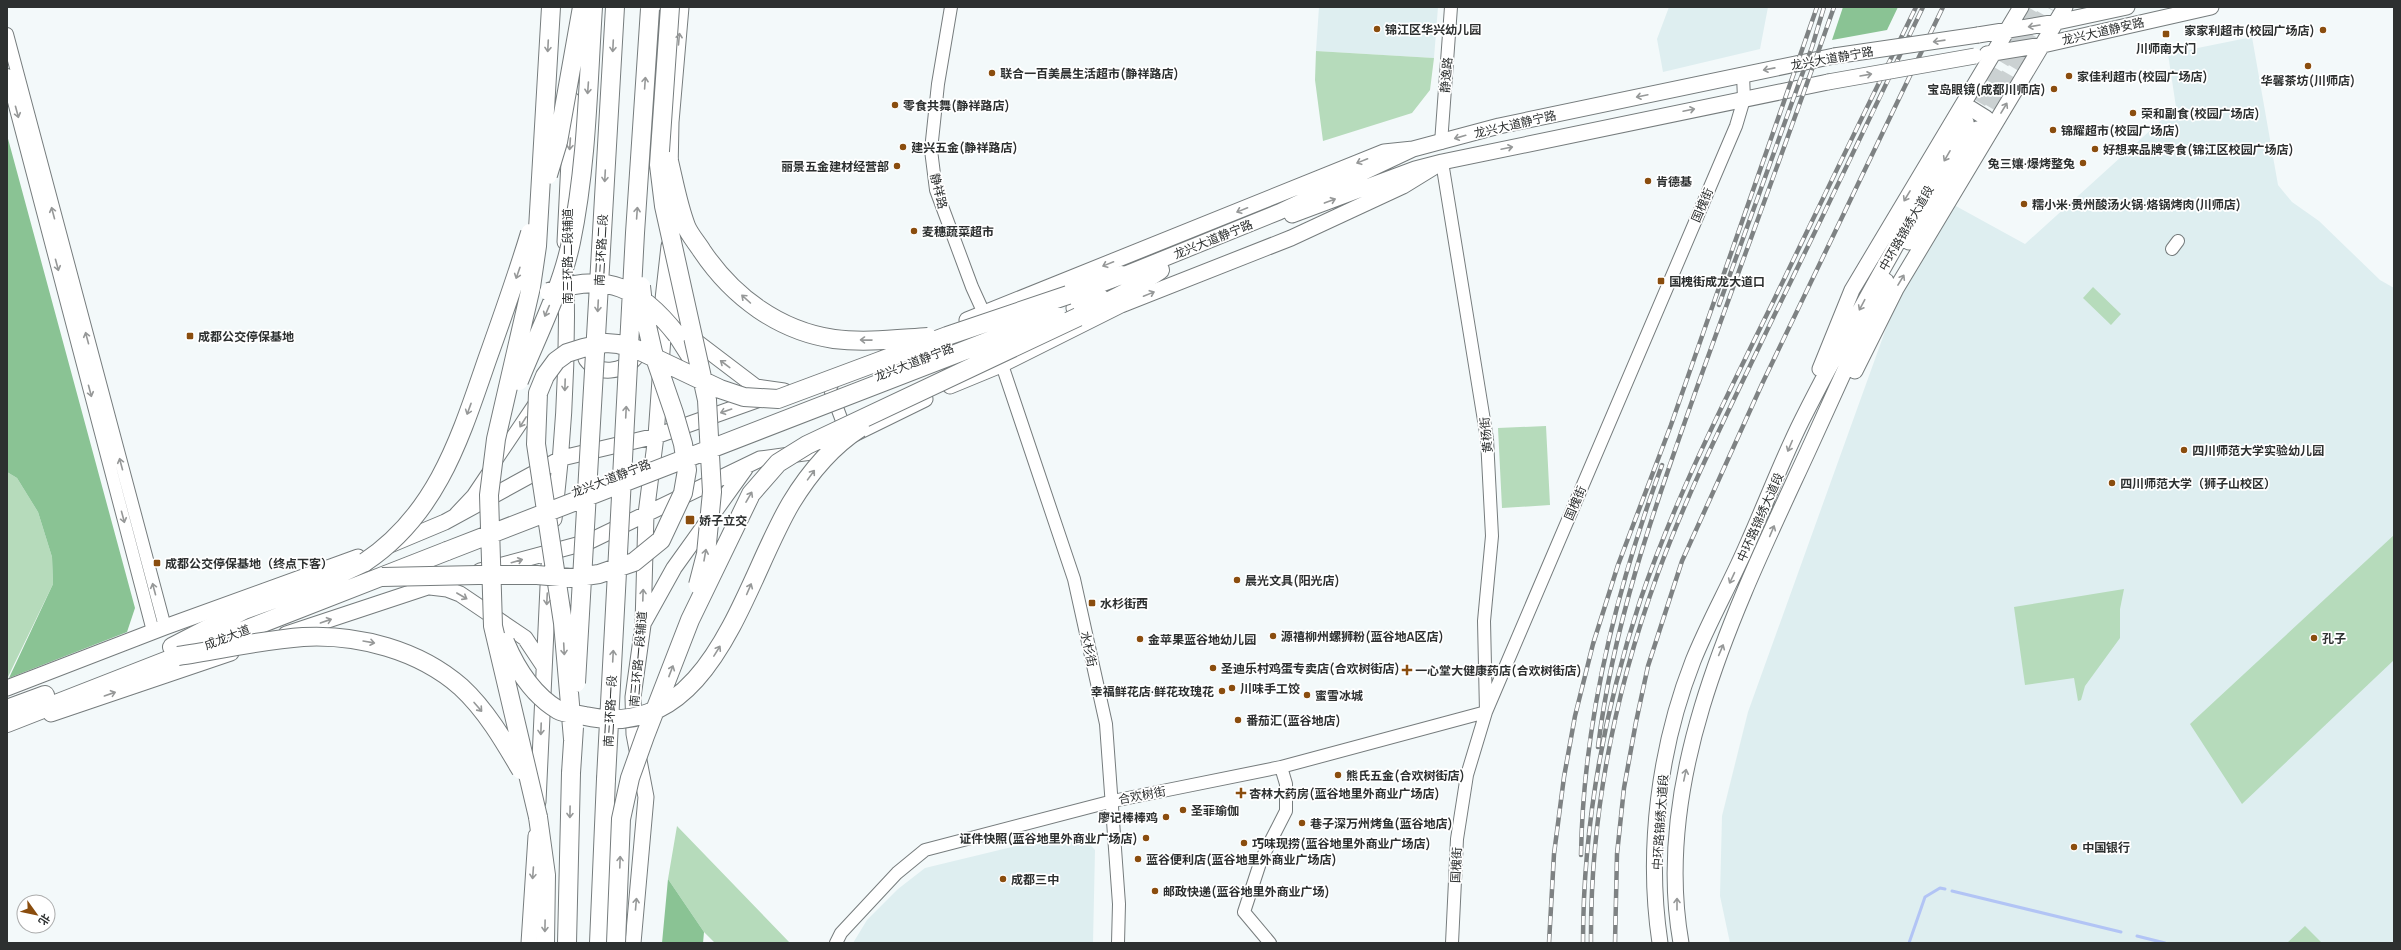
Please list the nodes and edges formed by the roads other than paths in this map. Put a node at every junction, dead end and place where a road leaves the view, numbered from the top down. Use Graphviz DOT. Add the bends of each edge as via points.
graph roads {
  1 [pos="551,7"];
  2 [pos="579,7"];
  3 [pos="582,7"];
  4 [pos="593,7"];
  5 [pos="615,7"];
  6 [pos="670,7"];
  7 [pos="681,7"];
  8 [pos="951,7"];
  9 [pos="1451,7"];
  10 [pos="2021,7"];
  11 [pos="2065,7"];
  12 [pos="2127,7"];
  13 [pos="2212,7"];
  14 [pos="650,8"];
  15 [pos="2057,22"];
  16 [pos="2007,30"];
  17 [pos="7,34"];
  18 [pos="2043,45"];
  19 [pos="1994,52"];
  20 [pos="7,75"];
  21 [pos="1743,75"];
  22 [pos="1744,99"];
  23 [pos="664,102"];
  24 [pos="1960,108"];
  25 [pos="1978,128"];
  26 [pos="1440,143"];
  27 [pos="1413,149"];
  28 [pos="1442,162"];
  29 [pos="635,233"];
  30 [pos="669,260"];
  31 [pos="1160,270"];
  32 [pos="1121,275"];
  33 [pos="1073,306"];
  34 [pos="662,308"];
  35 [pos="984,314"];
  36 [pos="567,329"];
  37 [pos="947,336"];
  38 [pos="566,353"];
  39 [pos="1001,365"];
  40 [pos="845,366"];
  41 [pos="701,374"];
  42 [pos="480,380"];
  43 [pos="784,391"];
  44 [pos="890,407"];
  45 [pos="1801,423"];
  46 [pos="656,436"];
  47 [pos="848,437"];
  48 [pos="496,440"];
  49 [pos="562,458"];
  50 [pos="760,460"];
  51 [pos="646,514"];
  52 [pos="445,522"];
  53 [pos="446,547"];
  54 [pos="550,552"];
  55 [pos="382,577"];
  56 [pos="491,585"];
  57 [pos="425,587"];
  58 [pos="690,620"];
  59 [pos="643,625"];
  60 [pos="159,629"];
  61 [pos="175,651"];
  62 [pos="543,665"];
  63 [pos="7,688"];
  64 [pos="57,697"];
  65 [pos="7,708"];
  66 [pos="1486,712"];
  67 [pos="7,723"];
  68 [pos="7,730"];
  69 [pos="573,739"];
  70 [pos="1281,767"];
  71 [pos="1113,801"];
  72 [pos="538,817"];
  73 [pos="529,943"];
  74 [pos="545,943"];
  75 [pos="567,943"];
  76 [pos="599,943"];
  77 [pos="616,943"];
  78 [pos="633,943"];
  79 [pos="836,943"];
  80 [pos="1118,943"];
  81 [pos="1270,943"];
  82 [pos="1452,943"];
  83 [pos="1660,943"];
  84 [pos="1682,943"];
  1 -- 48 [label="highway, one-way, bridge" via="537,246 531,287"];
  2 -- 36 [label="main road, 南三环路二段辅道, one-way" via="565,239"];
  3 -- 42 [label="highway, one-way, bridge" via="558,142 520,267"];
  4 -- 48 [label="highway, one-way, bridge" via="583,164 571,243 561,278"];
  5 -- 69 [label="highway, 南三环路二段, one-way, bridge"];
  6 -- 23 [label="highway, bridge"];
  30 -- 7 [label="main road, one-way" via="671,122"];
  8 -- 35 [label="street, 静祥路" via="931,150 936,190"];
  9 -- 26 [label="street, 静逸路"];
  10 -- 16 [label="main road"];
  11 -- 15 [label="main road"];
  12 -- 15 [label="main road, 龙兴大道静安路"];
  13 -- 18 [label="main road, 龙兴大道静安路"];
  29 -- 14 [label="highway, one-way, bridge"];
  15 -- 16 [label="main road, 龙兴大道静安路, one-way"];
  15 -- 18 [label="main road"];
  16 -- 19 [label="main road"];
  16 -- 21 [label="main road, 龙兴大道静宁路, one-way, bridge" via="1834,56"];
  60 -- 17 [label="street, one-way"];
  18 -- 19 [label="main road, 龙兴大道静安路"];
  25 -- 18 [label="main road, one-way"];
  22 -- 19 [label="main road, 龙兴大道静宁路, one-way, bridge"];
  19 -- 24 [label="main road"];
  20 -- 60 [label="street, one-way"];
  21 -- 22 [label="street, 国槐街"];
  21 -- 26 [label="main road, 龙兴大道静宁路, one-way" via="1499,126"];
  28 -- 22 [label="main road, 龙兴大道静宁路, one-way"];
  22 -- 66 [label="street, 国槐街" via="1733,133"];
  37 -- 23 [label="highway, one-way, bridge" via="834,339 774,320 751,304 717,272 686,227 665,146"];
  23 -- 41 [label="highway, bridge" via="659,165 664,206"];
  24 -- 25 [label="main road" via="1970,108 1986,118"];
  24 -- 45 [label="main road, one-way" via="1852,290 1829,344"];
  25 -- 45 [label="main road, 中环路锦绣大道段, one-way" via="1866,298"];
  84 -- 25 [label="main road, 中环路锦绣大道段, one-way" via="1677,918 1677,845 1682,792 1694,736 1715,663 1884,283"];
  26 -- 27 [label="main road, 龙兴大道静宁路"];
  27 -- 32 [label="main road, 龙兴大道静宁路" via="1279,212"];
  27 -- 35 [label="main road, one-way" via="1384,152"];
  31 -- 28 [label="main road, 龙兴大道静宁路, one-way" via="1293,214 1414,169"];
  39 -- 28 [label="main road, one-way" via="1121,305 1305,232 1403,186"];
  28 -- 66 [label="street, 黄杨街" via="1487,439 1492,536 1484,621"];
  29 -- 55 [label="highway, bridge" via="644,313 653,352 683,444 687,470 683,493 661,540 634,562 599,574 572,578 478,574"];
  76 -- 29 [label="highway, 南三环路一段, one-way, bridge"];
  30 -- 34 [label="main road"];
  43 -- 30 [label="main road, one-way" via="756,387 681,330 675,317"];
  31 -- 33 [label="highway" via="1124,293"];
  32 -- 33 [label="highway"];
  33 -- 37 [label="highway, bridge"];
  33 -- 44 [label="highway, bridge"];
  33 -- 53 [label="highway, 龙兴大道静宁路, bridge"];
  34 -- 36 [label="main road" via="650,340 628,366 608,371 590,365"];
  34 -- 46 [label="main road" via="664,323"];
  35 -- 39 [label="street, 静祥路" via="996,341"];
  35 -- 40 [label="main road"];
  36 -- 38 [label="main road, 南三环路二段辅道"];
  37 -- 69 [label="highway, one-way, bridge" via="778,399 744,397 720,389 636,349 618,344 606,343 583,348 567,353 556,361 545,376 538,393 536,444 563,623"];
  38 -- 49 [label="main road, 南三环路二段辅道, one-way"];
  38 -- 52 [label="street, one-way" via="473,495"];
  39 -- 47 [label="main road"];
  39 -- 71 [label="street, 水杉街" via="1074,579 1106,724"];
  40 -- 43 [label="main road"];
  40 -- 47 [label="street" via="833,378 830,390"];
  41 -- 42 [label="highway, bridge" via="686,346 654,307 618,286 590,282 541,294 516,319"];
  58 -- 41 [label="highway, one-way, bridge" via="706,554 712,492 707,400"];
  42 -- 61 [label="highway, one-way, bridge" via="454,450 434,490 410,524 380,552 322,582 244,610"];
  43 -- 46 [label="main road, one-way"];
  56 -- 44 [label="highway, one-way, bridge" via="502,635 515,665 532,687 559,710 593,718 626,719 652,712 685,690 709,663 734,624 765,552 791,502 818,465 852,433"];
  58 -- 44 [label="highway, one-way, bridge" via="751,494 778,463 807,445"];
  45 -- 83 [label="main road, 中环路锦绣大道段, one-way" via="1693,662 1669,739 1660,792 1656,846 1656,916"];
  46 -- 49 [label="main road"];
  46 -- 51 [label="main road, 南三环路一段辅道"];
  47 -- 50 [label="main road" via="818,451"];
  48 -- 56 [label="highway, bridge" via="489,495"];
  49 -- 52 [label="main road"];
  49 -- 54 [label="main road, 南三环路二段辅道"];
  50 -- 51 [label="main road"];
  50 -- 59 [label="main road" via="743,470 674,568"];
  51 -- 54 [label="main road" via="588,542"];
  59 -- 51 [label="main road, 南三环路一段辅道, one-way"];
  52 -- 60 [label="main road" via="366,554"];
  53 -- 55 [label="highway, 成龙大道, bridge"];
  53 -- 61 [label="highway, 成龙大道"];
  57 -- 54 [label="main road, one-way"];
  54 -- 62 [label="main road, one-way"];
  55 -- 61 [label="highway, 成龙大道, bridge"];
  56 -- 72 [label="highway, bridge" via="493,626"];
  57 -- 62 [label="main road, one-way" via="447,589 460,594 525,638"];
  68 -- 57 [label="main road, one-way"];
  77 -- 58 [label="highway, one-way, bridge" via="621,819 630,778"];
  78 -- 59 [label="main road, 南三环路一段辅道, one-way" via="646,797 634,734 633,697"];
  60 -- 63 [label="main road"];
  61 -- 64 [label="highway, 成龙大道"];
  61 -- 72 [label="highway, one-way, bridge" via="303,637 337,637 374,643 417,658 461,687 497,729 521,771"];
  62 -- 73 [label="main road, one-way"];
  64 -- 65 [label="highway, 成龙大道"];
  64 -- 67 [label="highway, 成龙大道"];
  66 -- 70 [label="street, 合欢树街"];
  66 -- 82 [label="street, 国槐街" via="1467,775 1459,825"];
  69 -- 75 [label="highway, one-way, bridge"];
  70 -- 71 [label="street, 合欢树街"];
  70 -- 81 [label="street" via="1286,784 1286,811 1261,860 1244,912"];
  71 -- 79 [label="street, 合欢树街" via="925,850 897,873 840,933"];
  71 -- 80 [label="street, 水杉街" via="1119,904"];
  72 -- 74 [label="highway, one-way" via="546,875"];
}
